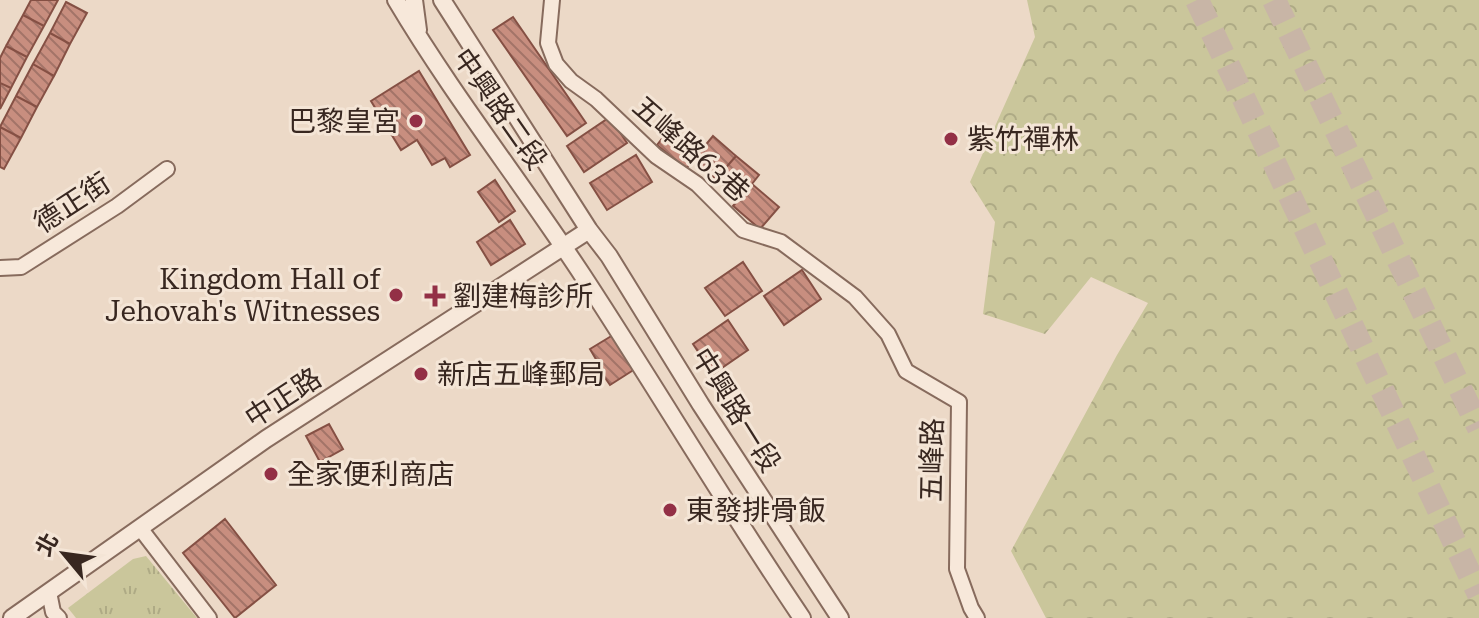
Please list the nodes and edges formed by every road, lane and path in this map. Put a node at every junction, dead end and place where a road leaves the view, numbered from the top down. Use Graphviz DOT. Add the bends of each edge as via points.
graph roads {
  1 [pos="396,0"];
  2 [pos="414,0"];
  3 [pos="442,0"];
  4 [pos="552,0"];
  5 [pos="420,40"];
  6 [pos="167,169"];
  7 [pos="589,230"];
  8 [pos="563,247"];
  9 [pos="0,268"];
  10 [pos="855,297"];
  11 [pos="140,528"];
  12 [pos="49,592"];
  13 [pos="12,618"];
  14 [pos="59,618"];
  15 [pos="209,618"];
  16 [pos="802,618"];
  17 [pos="840,618"];
  18 [pos="977,618"];
  1 -- 5 [label="street, 中興路二段"];
  2 -- 5 [label="street"];
  3 -- 7 [label="street, 中興路二段"];
  4 -- 10 [label="street, 五峰路63巷" via="548,43 556,64 571,81 656,156 697,184 743,230 781,242"];
  5 -- 8 [label="street, 中興路二段"];
  6 -- 9 [label="street, 德正街" via="21,267"];
  7 -- 8 [label="street, 中正路"];
  7 -- 17 [label="street, 中興路一段"];
  8 -- 11 [label="street, 中正路" via="266,439"];
  8 -- 16 [label="street, 中興路一段"];
  10 -- 18 [label="street, 五峰路" via="888,334 906,371 959,402 957,569"];
  11 -- 12 [label="street, 中正路"];
  11 -- 15 [label="street"];
  12 -- 13 [label="street, 中正路"];
  12 -- 14 [label="street"];
}
